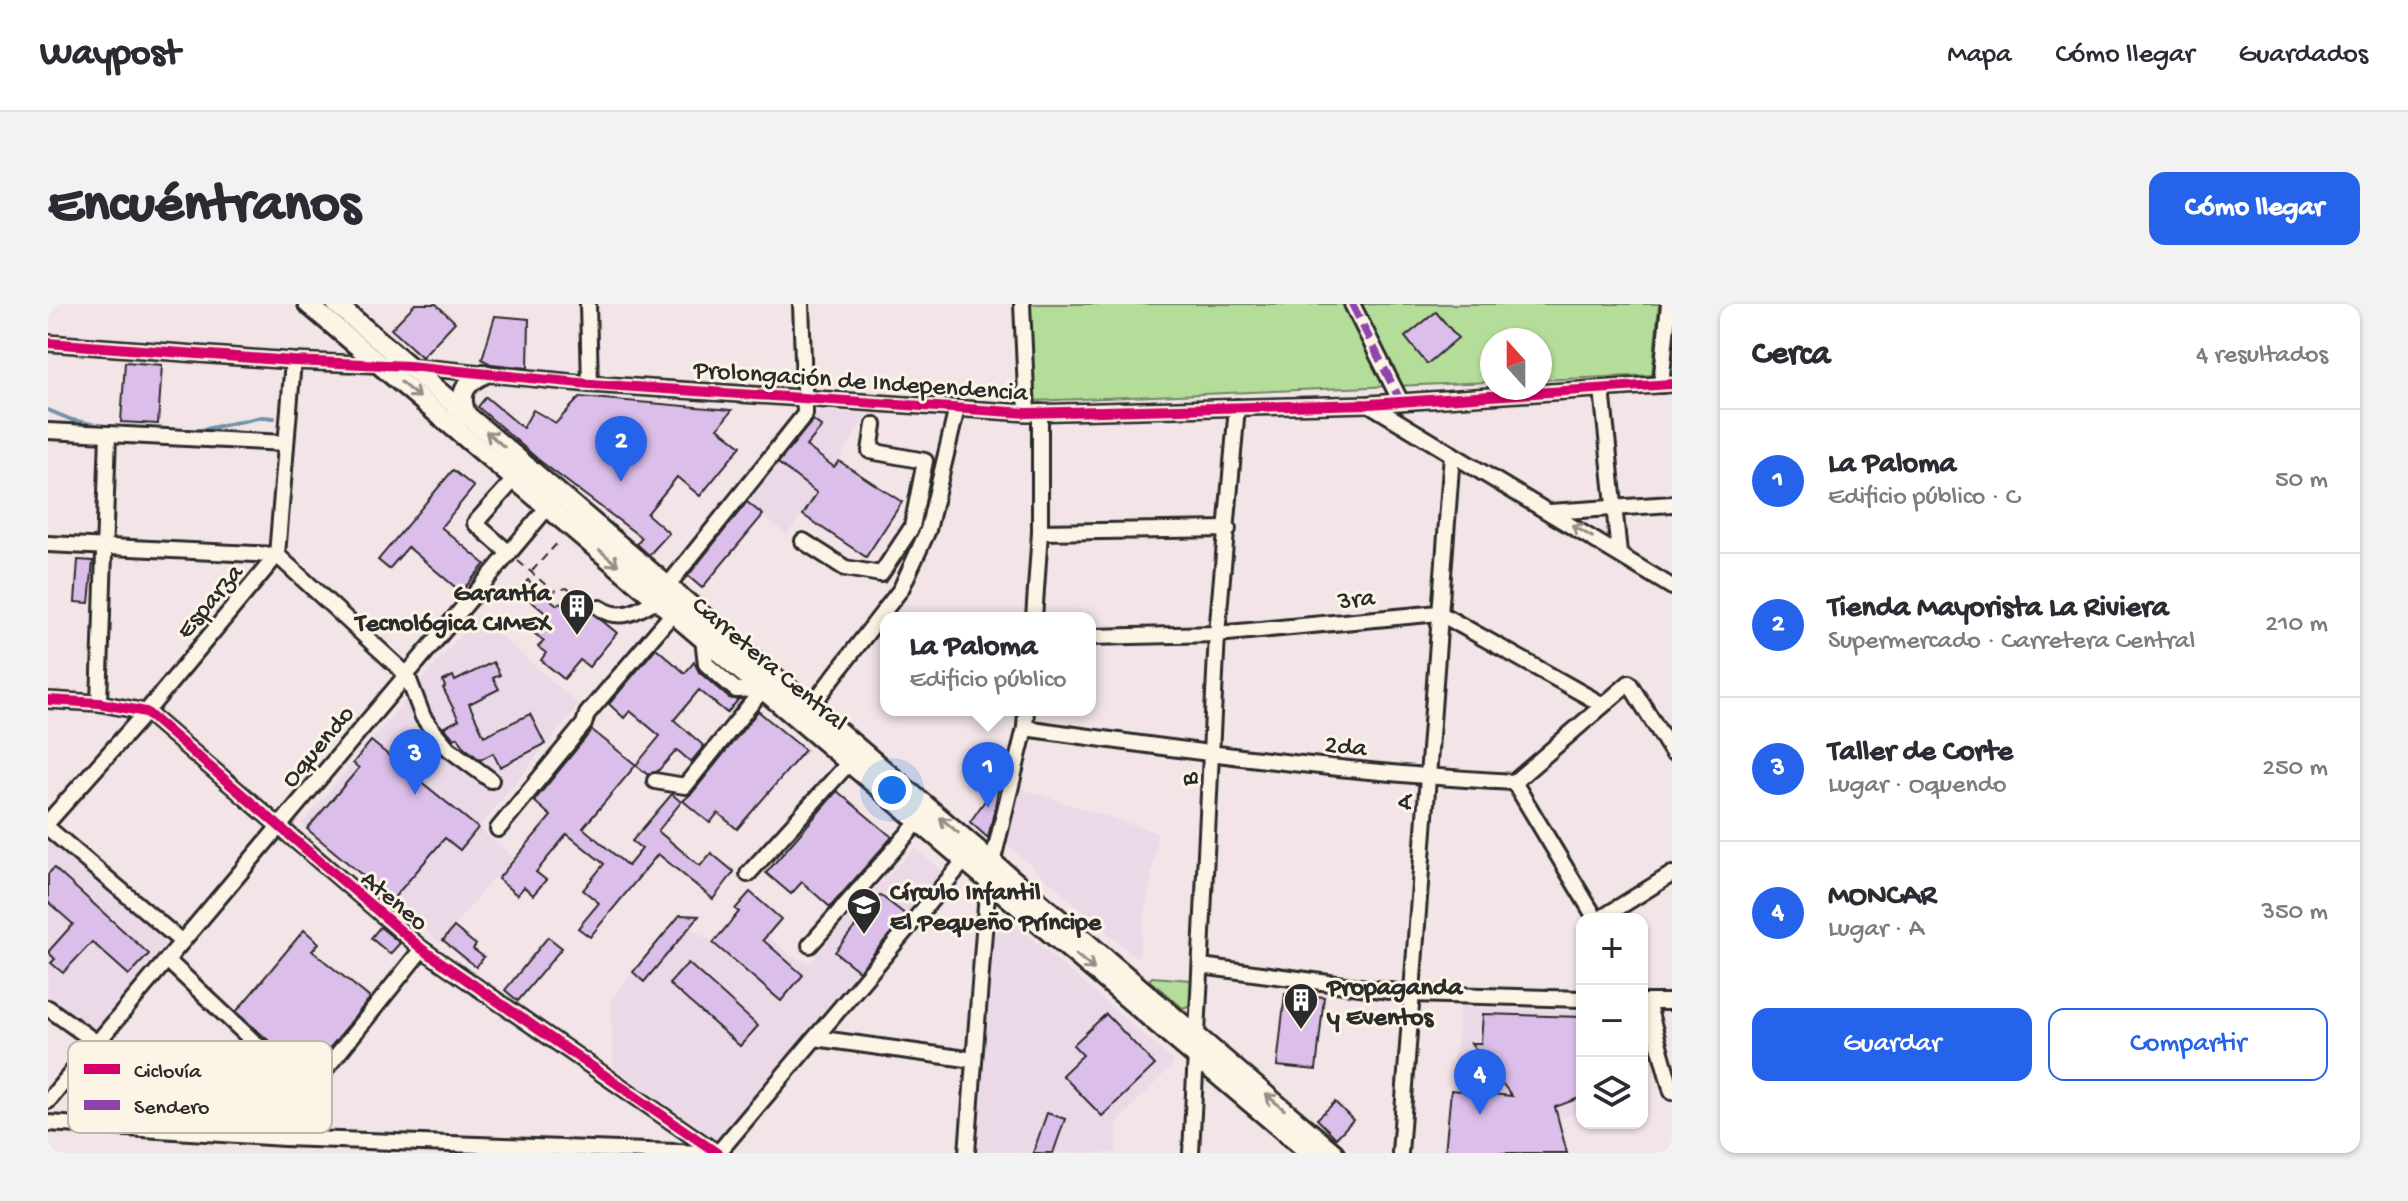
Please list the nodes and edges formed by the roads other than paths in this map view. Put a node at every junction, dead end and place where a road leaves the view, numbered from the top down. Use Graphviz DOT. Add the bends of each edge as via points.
graph roads {
  1 [pos="308,304"];
  2 [pos="336,304"];
  3 [pos="588,304"];
  4 [pos="801,304"];
  5 [pos="1022,304"];
  6 [pos="1352,304"];
  7 [pos="1669,304"];
  8 [pos="354,330"];
  9 [pos="48,343"];
  10 [pos="293,361"];
  11 [pos="331,363"];
  12 [pos="381,365"];
  13 [pos="409,366"];
  14 [pos="484,374"];
  15 [pos="590,384"];
  16 [pos="1666,385"];
  17 [pos="1602,389"];
  18 [pos="805,399"];
  19 [pos="1401,402"];
  20 [pos="1369,404"];
  21 [pos="1237,407"];
  22 [pos="957,408"];
  23 [pos="1033,413"];
  24 [pos="461,421"];
  25 [pos="874,425"];
  26 [pos="48,431"];
  27 [pos="108,434"];
  28 [pos="286,443"];
  29 [pos="946,453"];
  30 [pos="1452,454"];
  31 [pos="925,461"];
  32 [pos="521,472"];
  33 [pos="554,500"];
  34 [pos="1672,504"];
  35 [pos="1614,508"];
  36 [pos="1550,512"];
  37 [pos="1228,529"];
  38 [pos="1040,532"];
  39 [pos="803,541"];
  40 [pos="48,544"];
  41 [pos="104,547"];
  42 [pos="509,553"];
  43 [pos="1619,553"];
  44 [pos="277,555"];
  45 [pos="1672,587"];
  46 [pos="662,592"];
  47 [pos="594,606"];
  48 [pos="679,606"];
  49 [pos="883,612"];
  50 [pos="1034,612"];
  51 [pos="1439,613"];
  52 [pos="880,616"];
  53 [pos="1217,634"];
  54 [pos="1096,637"];
  55 [pos="407,675"];
  56 [pos="763,689"];
  57 [pos="48,700"];
  58 [pos="99,703"];
  59 [pos="1603,705"];
  60 [pos="146,712"];
  61 [pos="805,714"];
  62 [pos="1026,716"];
  63 [pos="1025,728"];
  64 [pos="1672,752"];
  65 [pos="1212,755"];
  66 [pos="855,756"];
  67 [pos="1427,777"];
  68 [pos="491,780"];
  69 [pos="655,781"];
  70 [pos="1514,782"];
  71 [pos="919,821"];
  72 [pos="48,825"];
  73 [pos="278,827"];
  74 [pos="498,829"];
  75 [pos="970,854"];
  76 [pos="990,871"];
  77 [pos="748,874"];
  78 [pos="1672,874"];
  79 [pos="1594,913"];
  80 [pos="1608,913"];
  81 [pos="182,942"];
  82 [pos="810,945"];
  83 [pos="422,949"];
  84 [pos="167,960"];
  85 [pos="1201,966"];
  86 [pos="1412,994"];
  87 [pos="1576,999"];
  88 [pos="1648,1002"];
  89 [pos="1672,1002"];
  90 [pos="48,1008"];
  91 [pos="1648,1012"];
  92 [pos="1198,1037"];
  93 [pos="815,1038"];
  94 [pos="94,1041"];
  95 [pos="99,1041"];
  96 [pos="253,1041"];
  97 [pos="1197,1057"];
  98 [pos="974,1060"];
  99 [pos="332,1061"];
  100 [pos="68,1077"];
  101 [pos="1672,1092"];
  102 [pos="48,1101"];
  103 [pos="48,1123"];
  104 [pos="68,1124"];
  105 [pos="212,1133"];
  106 [pos="281,1133"];
  107 [pos="278,1137"];
  108 [pos="289,1153"];
  109 [pos="704,1153"];
  110 [pos="717,1153"];
  111 [pos="967,1153"];
  112 [pos="1191,1153"];
  113 [pos="1310,1153"];
  114 [pos="1334,1153"];
  115 [pos="1400,1153"];
  1 -- 8 [label="main road, Carretera Central"];
  2 -- 8 [label="main road, Carretera Central"];
  3 -- 15 [label="street"];
  4 -- 18 [label="street"];
  5 -- 23 [label="street"];
  6 -- 19 [label="street"];
  7 -- 16 [label="street"];
  8 -- 11 [label="street" via="342,357"];
  8 -- 12 [label="main road, Carretera Central"];
  8 -- 13 [label="main road, Carretera Central"];
  9 -- 10 [label="street, Prolongación de Independencia"];
  10 -- 11 [label="street, Prolongación de Independencia"];
  10 -- 28 [label="street, Esparza"];
  11 -- 12 [label="street, Prolongación de Independencia"];
  12 -- 13 [label="street, Prolongación de Independencia"];
  12 -- 24 [label="main road, Carretera Central, one-way"];
  13 -- 14 [label="street, Prolongación de Independencia"];
  13 -- 24 [label="main road, Carretera Central"];
  14 -- 15 [label="street, Prolongación de Independencia"];
  14 -- 24 [label="main road" via="469,381 462,392"];
  15 -- 18 [label="street, Prolongación de Independencia"];
  16 -- 17 [label="street, Prolongación de Independencia"];
  17 -- 19 [label="street, Prolongación de Independencia"];
  17 -- 35 [label="street"];
  18 -- 22 [label="street, Prolongación de Independencia"];
  18 -- 46 [label="street" via="805,414"];
  19 -- 20 [label="street, Prolongación de Independencia"];
  20 -- 21 [label="street, Prolongación de Independencia"];
  20 -- 30 [label="street"];
  21 -- 23 [label="street, Prolongación de Independencia"];
  21 -- 37 [label="street, B"];
  22 -- 23 [label="street, Prolongación de Independencia"];
  22 -- 29 [label="street"];
  23 -- 38 [label="street"];
  24 -- 32 [label="main road, Carretera Central"];
  25 -- 31 [label="street" via="870,451"];
  26 -- 27 [label="street"];
  27 -- 28 [label="street"];
  27 -- 41 [label="street"];
  28 -- 44 [label="street, Esparza"];
  29 -- 31 [label="street"];
  29 -- 49 [label="street" via="928,530 901,589"];
  30 -- 36 [label="street"];
  30 -- 51 [label="street, A"];
  31 -- 39 [label="street" via="912,527 881,574 845,568"];
  32 -- 33 [label="main road, Carretera Central"];
  32 -- 42 [label="street" via="475,523"];
  33 -- 42 [label="street, Oquendo"];
  33 -- 46 [label="main road, Carretera Central"];
  34 -- 35 [label="street"];
  35 -- 36 [label="street"];
  35 -- 43 [label="street"];
  43 -- 36 [label="street, one-way"];
  37 -- 38 [label="street"];
  37 -- 53 [label="street, B"];
  38 -- 50 [label="street"];
  40 -- 41 [label="street"];
  41 -- 44 [label="street"];
  41 -- 58 [label="street"];
  42 -- 55 [label="street, Oquendo"];
  43 -- 45 [label="street"];
  44 -- 55 [label="street"];
  44 -- 60 [label="street, Esparza"];
  46 -- 47 [label="street" via="625,615"];
  46 -- 48 [label="main road, Carretera Central"];
  48 -- 56 [label="main road, Carretera Central" via="703,638"];
  48 -- 61 [label="main road, Carretera Central"];
  48 -- 74 [label="street"];
  51 -- 53 [label="street, 3ra"];
  51 -- 59 [label="street"];
  51 -- 67 [label="street, A"];
  52 -- 61 [label="street"];
  53 -- 54 [label="street, 3ra"];
  53 -- 65 [label="street, B"];
  55 -- 68 [label="street" via="431,728 449,749"];
  55 -- 73 [label="street, Oquendo"];
  56 -- 61 [label="main road, Carretera Central"];
  56 -- 69 [label="street" via="685,786"];
  57 -- 58 [label="street"];
  58 -- 60 [label="street"];
  59 -- 64 [label="street" via="1629,683"];
  59 -- 70 [label="street"];
  60 -- 72 [label="street, Esparza"];
  60 -- 73 [label="street, Ateneo"];
  61 -- 66 [label="main road, Carretera Central"];
  62 -- 63 [label="street"];
  63 -- 65 [label="street, 2da"];
  63 -- 76 [label="street"];
  65 -- 67 [label="street, 2da"];
  65 -- 85 [label="street, B"];
  66 -- 71 [label="main road, Carretera Central"];
  75 -- 66 [label="main road, Carretera Central, one-way"];
  66 -- 77 [label="street"];
  67 -- 70 [label="street, 2da"];
  67 -- 86 [label="street, A"];
  70 -- 79 [label="street"];
  71 -- 75 [label="main road, Carretera Central"];
  71 -- 82 [label="street"];
  72 -- 81 [label="street"];
  73 -- 81 [label="street, Oquendo"];
  73 -- 83 [label="street, Ateneo"];
  75 -- 76 [label="main road, Carretera Central"];
  75 -- 93 [label="street"];
  76 -- 92 [label="main road, Carretera Central"];
  76 -- 97 [label="main road, Carretera Central, one-way"];
  76 -- 98 [label="street"];
  78 -- 80 [label="street"];
  81 -- 84 [label="street, Oquendo"];
  83 -- 99 [label="street"];
  83 -- 110 [label="street, Ateneo"];
  84 -- 95 [label="street, Oquendo"];
  84 -- 96 [label="street"];
  85 -- 86 [label="street"];
  85 -- 92 [label="street, B"];
  86 -- 87 [label="street"];
  86 -- 115 [label="street, A"];
  88 -- 89 [label="street"];
  90 -- 94 [label="street"];
  91 -- 101 [label="street"];
  92 -- 97 [label="street, B"];
  114 -- 92 [label="main road, Carretera Central, one-way"];
  93 -- 98 [label="street"];
  93 -- 110 [label="street"];
  97 -- 112 [label="street, B"];
  97 -- 113 [label="main road, Carretera Central"];
  98 -- 111 [label="street"];
  100 -- 102 [label="street, Oquendo"];
  103 -- 104 [label="street"];
  105 -- 107 [label="street"];
  106 -- 107 [label="street"];
  107 -- 108 [label="street"];
  107 -- 109 [label="street"];
}
